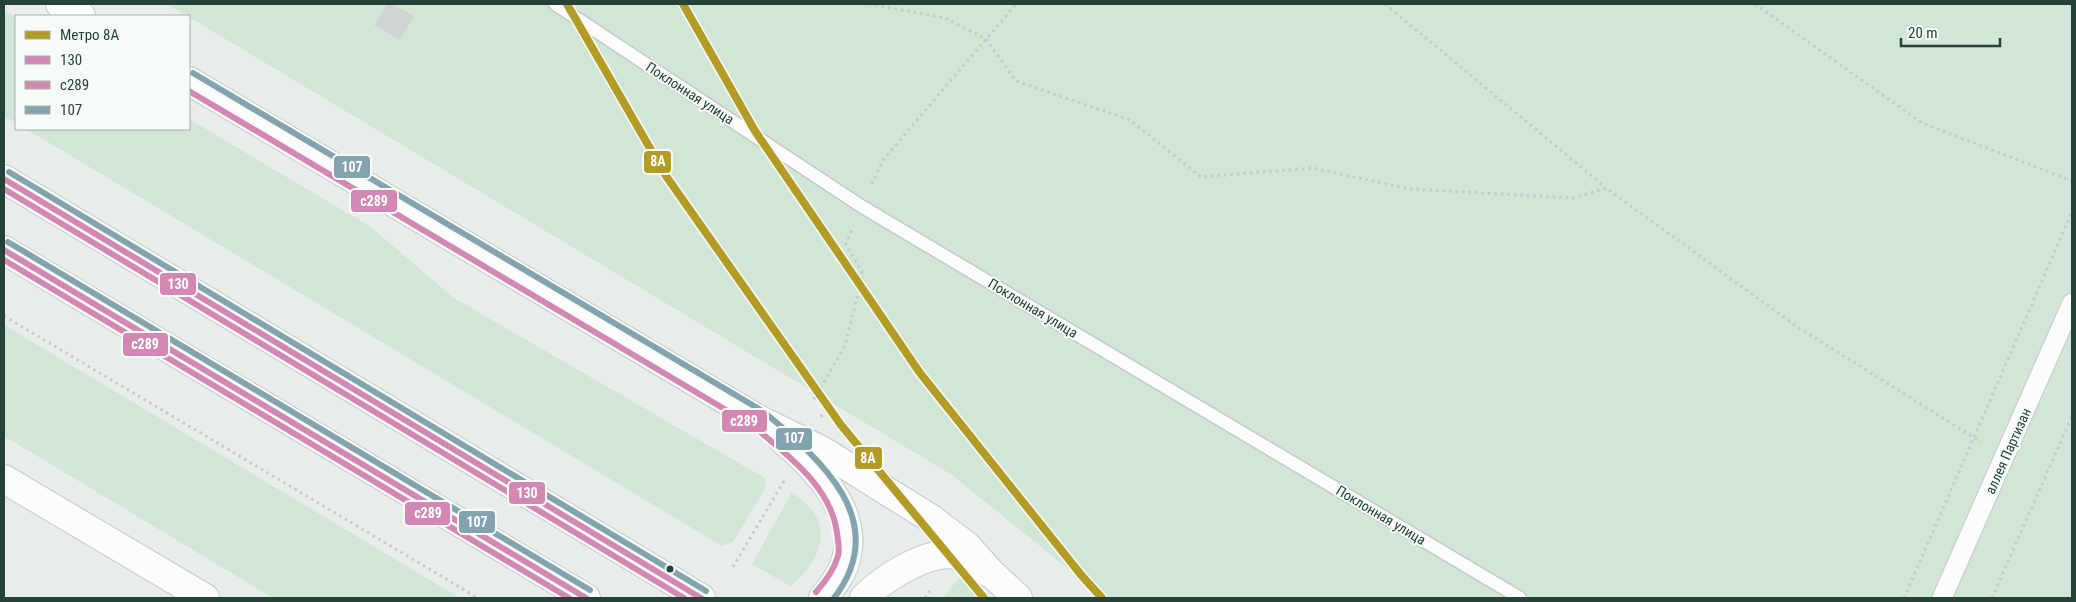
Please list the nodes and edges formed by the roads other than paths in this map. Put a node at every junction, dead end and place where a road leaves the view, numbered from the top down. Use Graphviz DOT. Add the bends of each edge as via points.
graph roads {
  1 [pos="60,4"];
  2 [pos="554,4"];
  3 [pos="79,15"];
  4 [pos="190,82"];
  5 [pos="4,180"];
  6 [pos="4,250"];
  7 [pos="2072,303"];
  8 [pos="758,419"];
  9 [pos="4,479"];
  10 [pos="991,573"];
  11 [pos="205,598"];
  12 [pos="586,598"];
  13 [pos="702,598"];
  14 [pos="823,598"];
  15 [pos="864,598"];
  16 [pos="1018,598"];
  17 [pos="1520,598"];
  18 [pos="1942,598"];
  1 -- 3 [label="main road"];
  2 -- 17 [label="lane, Поклонная улица" via="862,206"];
  4 -- 8 [label="main road"];
  5 -- 13 [label="main road"];
  6 -- 12 [label="main road"];
  7 -- 18 [label="street, аллея Партизан"];
  8 -- 10 [label="main road" via="823,450 930,518 966,546"];
  8 -- 14 [label="main road" via="800,454 842,508 848,554 837,581"];
  9 -- 11 [label="main road"];
  10 -- 15 [label="main road" via="959,556 936,555 916,562"];
  10 -- 16 [label="main road"];
}
